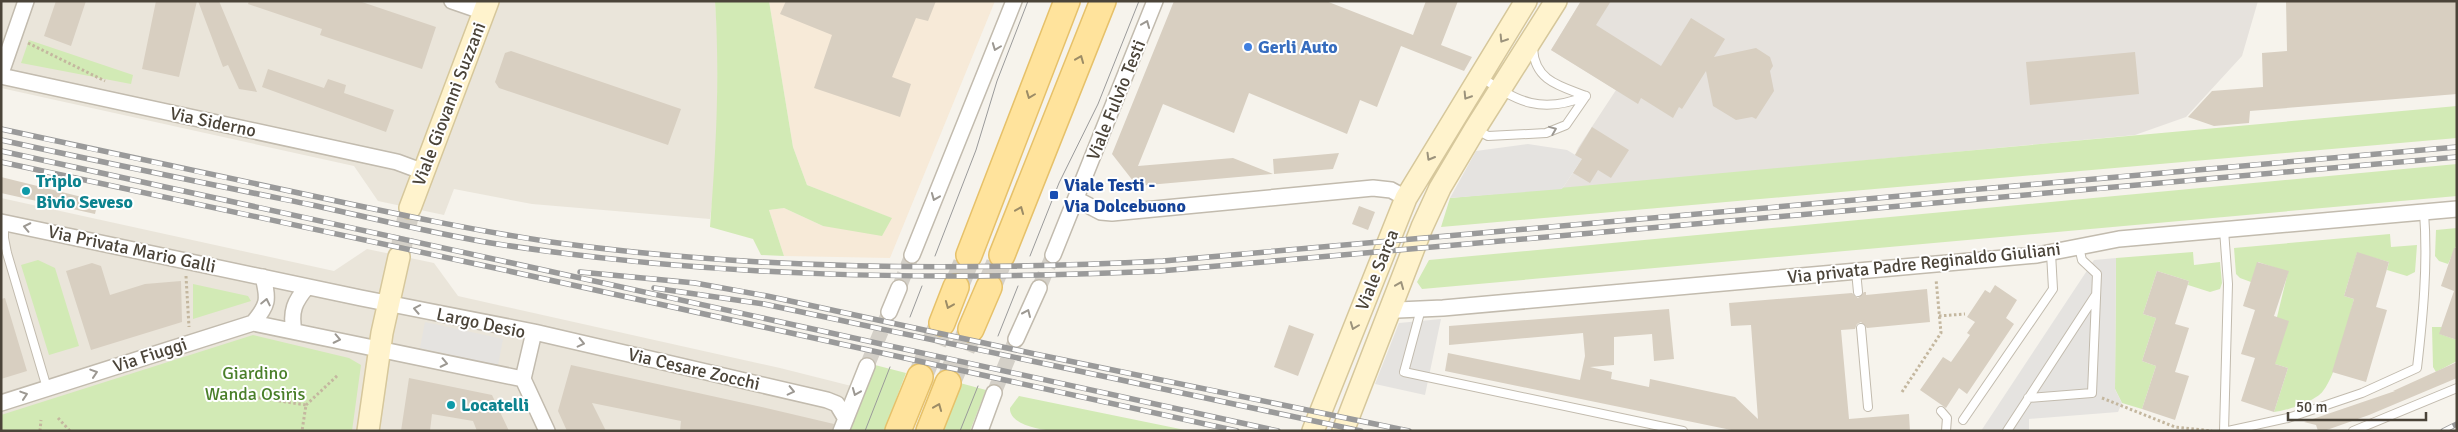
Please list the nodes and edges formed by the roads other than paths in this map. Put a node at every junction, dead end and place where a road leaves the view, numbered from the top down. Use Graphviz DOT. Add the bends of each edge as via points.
graph roads {
  1 [pos="26,1"];
  2 [pos="452,1"];
  3 [pos="1014,1"];
  4 [pos="1066,1"];
  5 [pos="1103,1"];
  6 [pos="1155,1"];
  7 [pos="1526,1"];
  8 [pos="1556,1"];
  9 [pos="486,7"];
  10 [pos="1532,40"];
  11 [pos="1,75"];
  12 [pos="1479,76"];
  13 [pos="1499,90"];
  14 [pos="1586,96"];
  15 [pos="1464,122"];
  16 [pos="424,172"];
  17 [pos="1406,198"];
  18 [pos="1076,199"];
  19 [pos="410,208"];
  20 [pos="2457,209"];
  21 [pos="2424,212"];
  22 [pos="3,222"];
  23 [pos="2224,230"];
  24 [pos="2079,247"];
  25 [pos="2051,253"];
  26 [pos="912,255"];
  27 [pos="969,255"];
  28 [pos="1002,255"];
  29 [pos="1053,255"];
  30 [pos="399,257"];
  31 [pos="1856,271"];
  32 [pos="263,277"];
  33 [pos="307,287"];
  34 [pos="956,287"];
  35 [pos="989,287"];
  36 [pos="899,288"];
  37 [pos="1039,288"];
  38 [pos="1858,292"];
  39 [pos="2096,295"];
  40 [pos="388,304"];
  41 [pos="1390,308"];
  42 [pos="1421,309"];
  43 [pos="889,312"];
  44 [pos="253,323"];
  45 [pos="942,323"];
  46 [pos="1861,328"];
  47 [pos="971,329"];
  48 [pos="294,331"];
  49 [pos="534,332"];
  50 [pos="1016,339"];
  51 [pos="380,348"];
  52 [pos="867,366"];
  53 [pos="920,377"];
  54 [pos="523,380"];
  55 [pos="948,383"];
  56 [pos="47,388"];
  57 [pos="2457,388"];
  58 [pos="994,394"];
  59 [pos="2028,398"];
  60 [pos="1,403"];
  61 [pos="1868,407"];
  62 [pos="1942,411"];
  63 [pos="1963,420"];
  64 [pos="843,425"];
  65 [pos="368,431"];
  66 [pos="547,431"];
  67 [pos="898,431"];
  68 [pos="929,431"];
  69 [pos="980,431"];
  70 [pos="1313,431"];
  71 [pos="1343,431"];
  72 [pos="1683,431"];
  73 [pos="1946,431"];
  74 [pos="2007,431"];
  75 [pos="2224,431"];
  76 [pos="2228,431"];
  77 [pos="2353,431"];
  1 -- 11 [label="street"];
  2 -- 9 [label="street"];
  3 -- 26 [label="street, one-way"];
  4 -- 27 [label="main road, one-way"];
  28 -- 5 [label="main road, one-way"];
  18 -- 6 [label="street, Viale Fulvio Testi, one-way"];
  7 -- 12 [label="street, Viale Sarca, one-way"];
  8 -- 10 [label="street, Viale Sarca"];
  9 -- 16 [label="street, Viale Giovanni Suzzani"];
  10 -- 13 [label="street, Viale Sarca"];
  10 -- 14 [label="lane" via="1534,63 1550,82"];
  11 -- 16 [label="street, Via Siderno" via="397,162"];
  12 -- 13 [label="lane"];
  12 -- 15 [label="street, Viale Sarca, one-way"];
  13 -- 14 [label="lane" via="1541,106 1569,103"];
  13 -- 15 [label="street, Viale Sarca"];
  15 -- 14 [label="lane, one-way" via="1488,136 1546,134 1566,125"];
  15 -- 17 [label="street, Viale Sarca, one-way"];
  41 -- 15 [label="street, Viale Sarca, one-way"];
  16 -- 19 [label="street, Viale Giovanni Suzzani"];
  17 -- 18 [label="street" via="1391,190 1373,188 1112,213 1101,212"];
  17 -- 70 [label="street, Viale Sarca, one-way"];
  18 -- 29 [label="street, Viale Fulvio Testi"];
  20 -- 21 [label="street, Via privata Padre Reginaldo Giuliani"];
  21 -- 23 [label="street, Via privata Padre Reginaldo Giuliani"];
  21 -- 76 [label="lane" via="2424,316 2417,368 2362,393 2288,418"];
  32 -- 22 [label="street, Via Privata Mario Galli, one-way"];
  22 -- 56 [label="lane" via="7,253"];
  23 -- 24 [label="street, Via privata Padre Reginaldo Giuliani" via="2118,239"];
  23 -- 75 [label="lane" via="2228,284"];
  24 -- 25 [label="street, Via privata Padre Reginaldo Giuliani"];
  24 -- 39 [label="lane" via="2082,260 2097,274"];
  25 -- 31 [label="street, Via privata Padre Reginaldo Giuliani"];
  25 -- 63 [label="lane" via="2053,289"];
  30 -- 40 [label="street"];
  31 -- 38 [label="lane"];
  31 -- 42 [label="street, Via privata Padre Reginaldo Giuliani"];
  32 -- 33 [label="street, Largo Desio"];
  44 -- 32 [label="street, one-way" via="265,309 268,297"];
  33 -- 40 [label="street, Largo Desio"];
  33 -- 48 [label="street" via="296,301 291,316"];
  34 -- 45 [label="main road, one-way"];
  35 -- 47 [label="main road"];
  36 -- 43 [label="street"];
  50 -- 37 [label="street, one-way"];
  39 -- 59 [label="lane"];
  39 -- 59 [label="lane" via="2092,393"];
  49 -- 40 [label="street, Largo Desio, one-way"];
  40 -- 51 [label="street"];
  41 -- 42 [label="street, Via privata Padre Reginaldo Giuliani"];
  41 -- 71 [label="street, Viale Sarca"];
  42 -- 72 [label="lane" via="1404,372"];
  44 -- 48 [label="street"];
  56 -- 44 [label="street, Via Fiuggi, one-way"];
  46 -- 61 [label="lane"];
  48 -- 51 [label="street, one-way"];
  49 -- 54 [label="street, Largo Desio"];
  49 -- 64 [label="street, Via Cesare Zocchi, one-way" via="827,400 837,404"];
  51 -- 54 [label="street, one-way"];
  51 -- 65 [label="street"];
  52 -- 64 [label="street, one-way"];
  53 -- 67 [label="main road"];
  54 -- 66 [label="street"];
  68 -- 55 [label="main road, one-way"];
  60 -- 56 [label="street, Via Fiuggi, one-way"];
  57 -- 77 [label="lane"];
  58 -- 69 [label="street"];
  59 -- 74 [label="lane"];
  62 -- 73 [label="lane" via="1947,418"];
}
